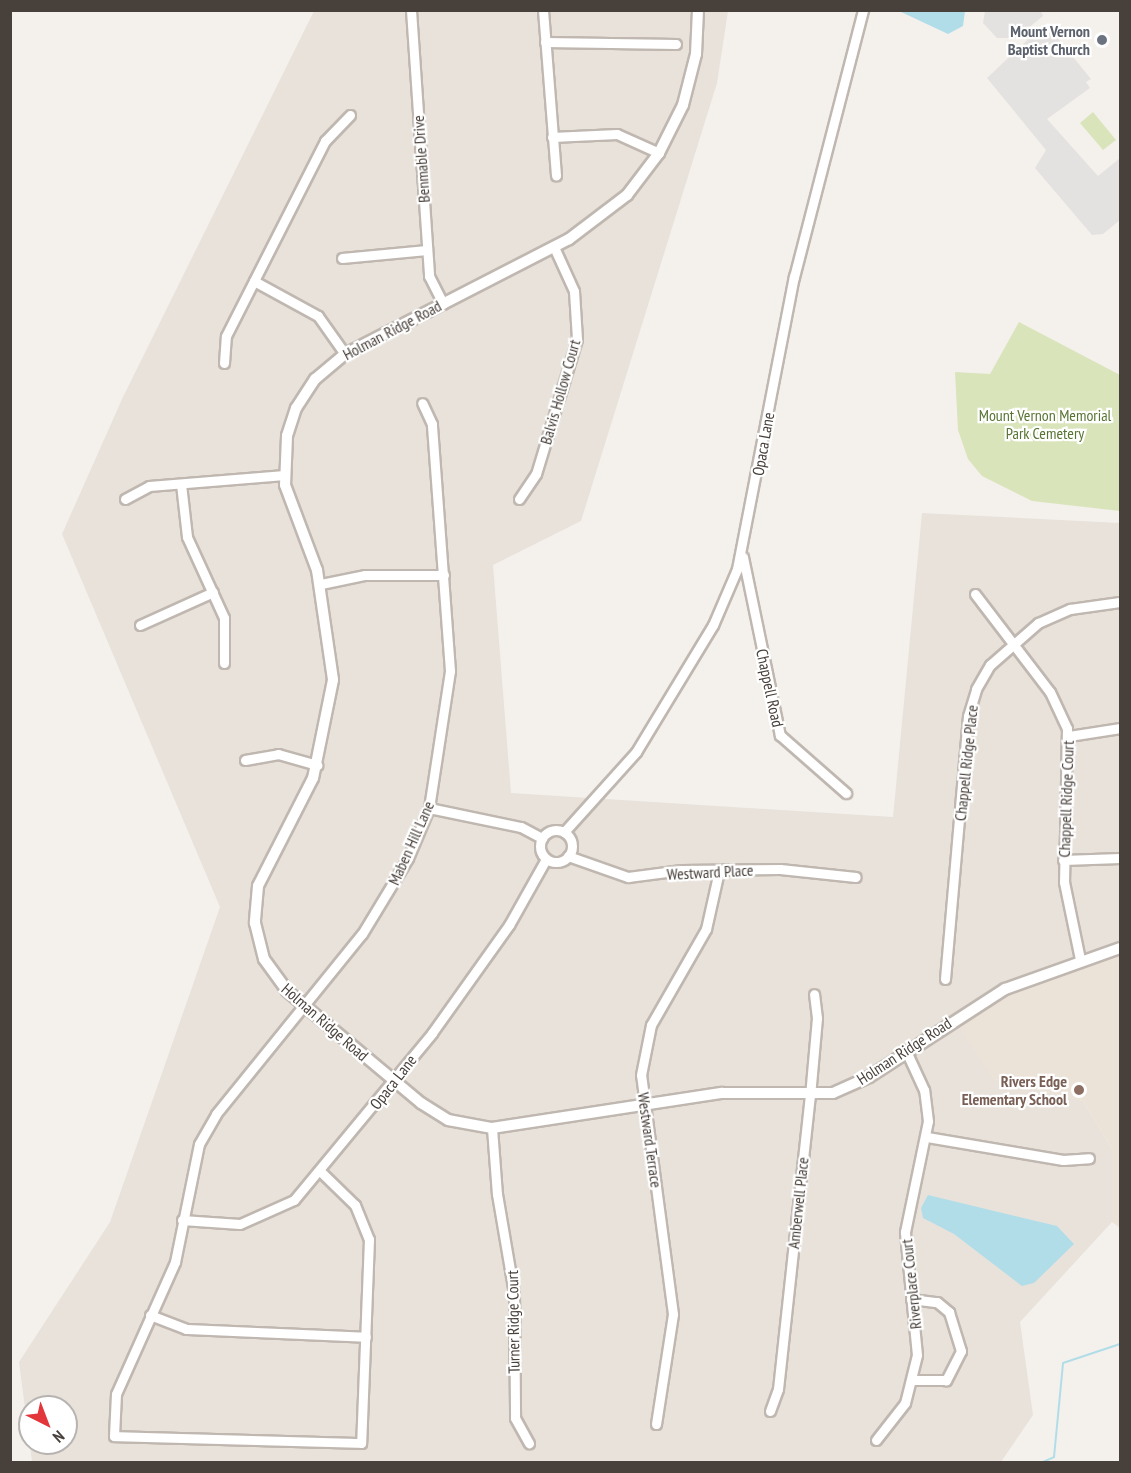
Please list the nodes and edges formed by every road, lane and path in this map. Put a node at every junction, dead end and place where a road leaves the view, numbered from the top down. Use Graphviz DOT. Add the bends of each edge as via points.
graph roads {
  1 [pos="411,10"];
  2 [pos="543,10"];
  3 [pos="698,10"];
  4 [pos="863,10"];
  5 [pos="545,42"];
  6 [pos="676,45"];
  7 [pos="350,115"];
  8 [pos="552,137"];
  9 [pos="659,153"];
  10 [pos="556,175"];
  11 [pos="554,247"];
  12 [pos="428,250"];
  13 [pos="342,258"];
  14 [pos="254,281"];
  15 [pos="443,304"];
  16 [pos="345,354"];
  17 [pos="224,363"];
  18 [pos="422,403"];
  19 [pos="285,475"];
  20 [pos="181,484"];
  21 [pos="125,499"];
  22 [pos="519,499"];
  23 [pos="742,554"];
  24 [pos="444,575"];
  25 [pos="321,584"];
  26 [pos="213,592"];
  27 [pos="975,594"];
  28 [pos="1120,602"];
  29 [pos="140,625"];
  30 [pos="1013,644"];
  31 [pos="224,663"];
  32 [pos="1120,728"];
  33 [pos="1069,736"];
  34 [pos="245,760"];
  35 [pos="317,765"];
  36 [pos="846,793"];
  37 [pos="429,808"];
  38 [pos="564,832"];
  39 [pos="542,838"];
  40 [pos="568,856"];
  41 [pos="1120,858"];
  42 [pos="546,859"];
  43 [pos="1063,860"];
  44 [pos="719,871"];
  45 [pos="856,877"];
  46 [pos="1120,948"];
  47 [pos="1080,959"];
  48 [pos="945,979"];
  49 [pos="814,994"];
  50 [pos="306,1008"];
  51 [pos="906,1051"];
  52 [pos="394,1082"];
  53 [pos="810,1096"];
  54 [pos="645,1106"];
  55 [pos="492,1128"];
  56 [pos="927,1137"];
  57 [pos="1089,1158"];
  58 [pos="320,1171"];
  59 [pos="182,1220"];
  60 [pos="911,1299"];
  61 [pos="150,1316"];
  62 [pos="366,1337"];
  63 [pos="914,1380"];
  64 [pos="770,1411"];
  65 [pos="656,1424"];
  66 [pos="876,1440"];
  67 [pos="529,1443"];
  1 -- 12 [label="street, Benmable Drive"];
  2 -- 5 [label="street"];
  3 -- 9 [label="street, Holman Ridge Road" via="690,81"];
  4 -- 23 [label="street, Opaca Lane" via="794,276"];
  5 -- 6 [label="street"];
  5 -- 8 [label="street"];
  7 -- 14 [label="street" via="329,133"];
  8 -- 9 [label="street" via="617,134"];
  8 -- 10 [label="street"];
  9 -- 11 [label="street, Holman Ridge Road" via="604,215"];
  11 -- 15 [label="street, Holman Ridge Road"];
  11 -- 22 [label="street, Balvis Hollow Court" via="574,291 577,339 536,474"];
  12 -- 13 [label="street"];
  12 -- 15 [label="street, Benmable Drive" via="429,276"];
  14 -- 16 [label="street" via="318,316"];
  14 -- 17 [label="street" via="224,342"];
  15 -- 16 [label="street, Holman Ridge Road"];
  16 -- 19 [label="street, Holman Ridge Road" via="315,379 296,408 287,436"];
  18 -- 24 [label="street, Maben Hill Lane" via="432,424"];
  19 -- 20 [label="street"];
  19 -- 25 [label="street, Holman Ridge Road" via="288,500"];
  20 -- 21 [label="street" via="149,486"];
  20 -- 26 [label="street" via="187,537"];
  23 -- 36 [label="street, Chappell Road" via="780,735"];
  23 -- 38 [label="street, Opaca Lane" via="713,625 642,744"];
  24 -- 25 [label="street" via="364,575"];
  24 -- 37 [label="street, Maben Hill Lane" via="449,702"];
  25 -- 35 [label="street, Holman Ridge Road" via="333,680"];
  26 -- 29 [label="street"];
  26 -- 31 [label="street" via="227,637"];
  27 -- 30 [label="street, Chappell Ridge Court"];
  28 -- 30 [label="street, Chappell Ridge Place" via="1053,616"];
  30 -- 33 [label="street, Chappell Ridge Court" via="1050,692"];
  30 -- 48 [label="street, Chappell Ridge Place" via="982,675 971,704"];
  32 -- 33 [label="street"];
  33 -- 43 [label="street, Chappell Ridge Court"];
  34 -- 35 [label="street" via="278,754"];
  35 -- 50 [label="street, Holman Ridge Road" via="293,824 266,867 255,904 264,959"];
  37 -- 39 [label="street" via="521,827"];
  37 -- 50 [label="street, Maben Hill Lane" via="394,883"];
  38 -- 39 [label="street" via="550,831"];
  38 -- 40 [label="street" via="571,843"];
  39 -- 42 [label="street"];
  40 -- 42 [label="street"];
  40 -- 44 [label="street, Westward Place" via="628,878"];
  41 -- 43 [label="street"];
  42 -- 52 [label="street, Opaca Lane" via="504,931"];
  43 -- 47 [label="street, Chappell Ridge Court"];
  44 -- 45 [label="street, Westward Place" via="833,870"];
  44 -- 54 [label="street, Westward Terrace" via="706,929 644,1047"];
  46 -- 47 [label="street, Holman Ridge Road"];
  47 -- 51 [label="street, Holman Ridge Road" via="1005,989"];
  49 -- 53 [label="street, Amberwell Place" via="817,1018"];
  50 -- 52 [label="street, Holman Ridge Road"];
  50 -- 59 [label="street, Maben Hill Lane" via="216,1114 199,1144"];
  51 -- 53 [label="street, Holman Ridge Road" via="850,1086"];
  51 -- 56 [label="street, Riverplace Court" via="924,1090"];
  52 -- 55 [label="street, Holman Ridge Road" via="448,1120"];
  52 -- 58 [label="street, Opaca Lane"];
  53 -- 54 [label="street, Holman Ridge Road" via="722,1093"];
  53 -- 64 [label="street, Amberwell Place" via="778,1389"];
  54 -- 55 [label="street, Holman Ridge Road"];
  54 -- 65 [label="street, Westward Terrace" via="672,1314"];
  55 -- 67 [label="street, Turner Ridge Court" via="495,1184 514,1293 515,1418"];
  56 -- 57 [label="street" via="1063,1160"];
  56 -- 60 [label="street, Riverplace Court" via="905,1232"];
  58 -- 59 [label="street, Opaca Lane" via="294,1200 261,1219 219,1226"];
  58 -- 62 [label="street" via="350,1198 368,1231"];
  59 -- 61 [label="street, Maben Hill Lane" via="175,1262"];
  60 -- 63 [label="street, Riverplace Court" via="917,1341"];
  60 -- 63 [label="street" via="935,1302 949,1312 961,1351 946,1380"];
  61 -- 62 [label="street" via="186,1329"];
  61 -- 62 [label="street, Maben Hill Lane" via="116,1394 114,1436 362,1443"];
  63 -- 66 [label="street, Riverplace Court" via="896,1416"];
}
